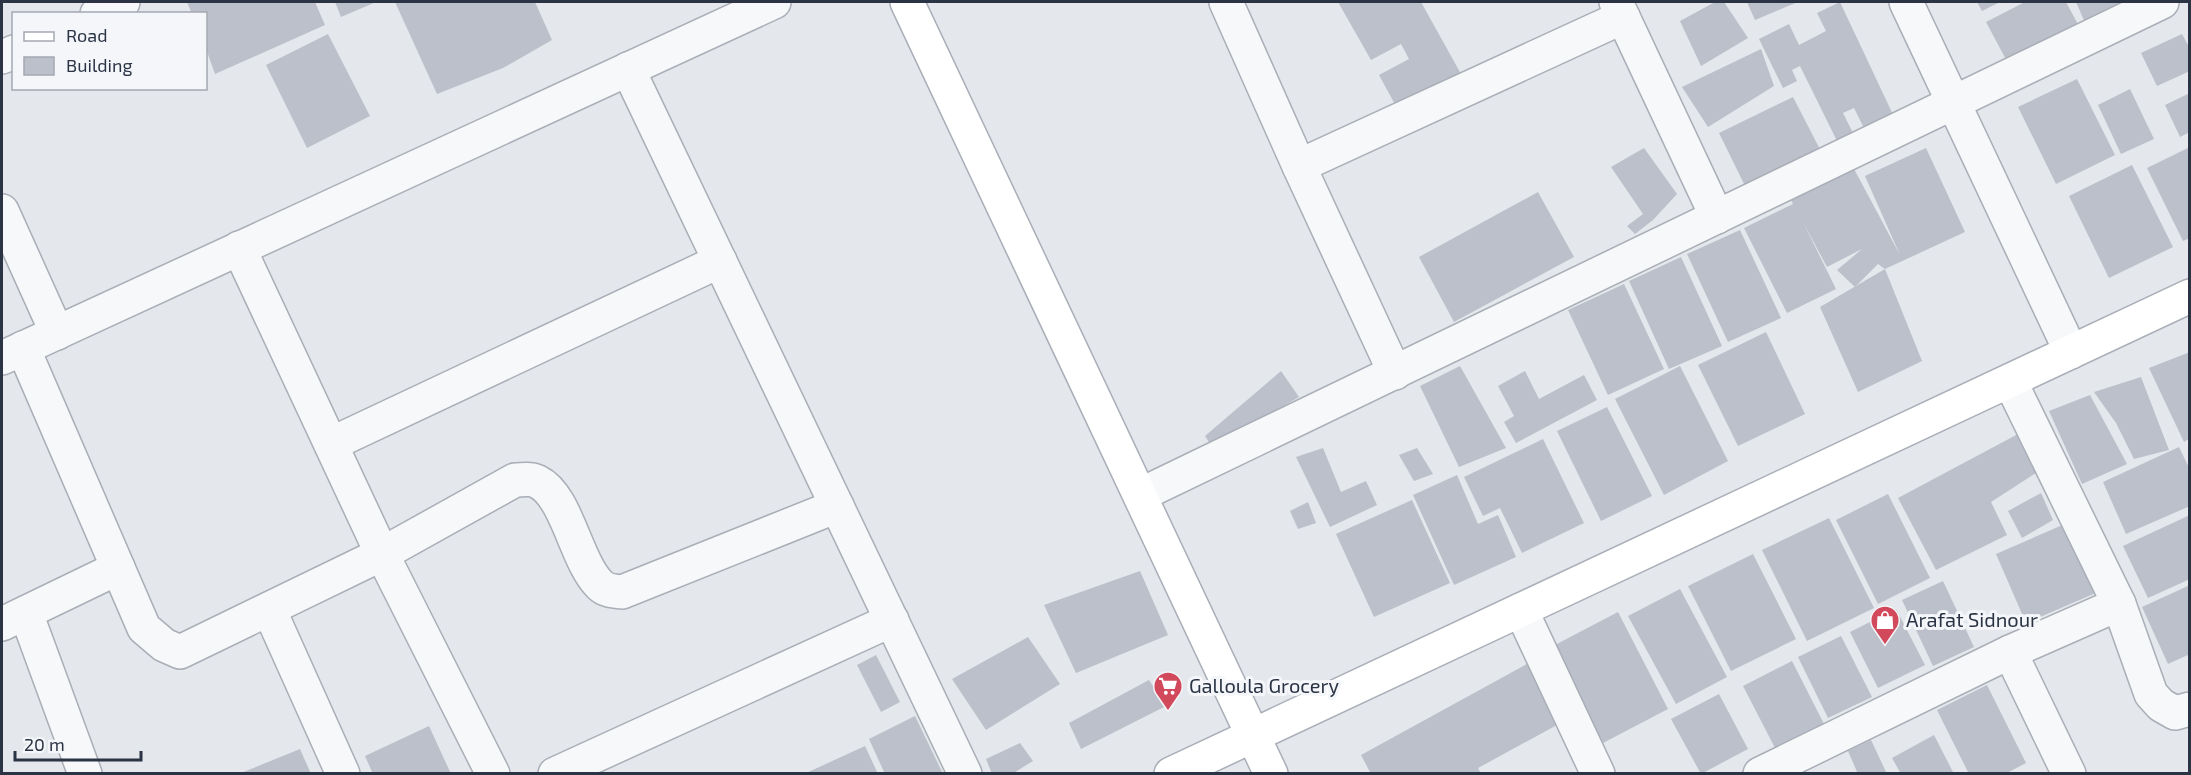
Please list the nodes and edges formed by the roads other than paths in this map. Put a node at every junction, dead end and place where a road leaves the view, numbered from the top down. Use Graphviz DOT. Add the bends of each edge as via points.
graph roads {
  1 [pos="123,2"];
  2 [pos="774,2"];
  3 [pos="907,2"];
  4 [pos="1226,2"];
  5 [pos="1906,2"];
  6 [pos="2162,2"];
  7 [pos="1620,9"];
  8 [pos="101,12"];
  9 [pos="628,69"];
  10 [pos="1954,102"];
  11 [pos="1299,166"];
  12 [pos="2,211"];
  13 [pos="1717,217"];
  14 [pos="239,248"];
  15 [pos="720,261"];
  16 [pos="2190,296"];
  17 [pos="57,333"];
  18 [pos="2071,352"];
  19 [pos="12,353"];
  20 [pos="1395,373"];
  21 [pos="2010,381"];
  22 [pos="331,444"];
  23 [pos="1140,495"];
  24 [pos="837,506"];
  25 [pos="382,554"];
  26 [pos="118,568"];
  27 [pos="2119,604"];
  28 [pos="269,609"];
  29 [pos="1521,610"];
  30 [pos="14,618"];
  31 [pos="892,620"];
  32 [pos="2010,652"];
  33 [pos="2190,710"];
  34 [pos="1253,735"];
  35 [pos="84,773"];
  36 [pos="343,774"];
  37 [pos="493,774"];
  38 [pos="555,774"];
  39 [pos="965,774"];
  40 [pos="1171,774"];
  41 [pos="1271,774"];
  42 [pos="1599,774"];
  43 [pos="1760,774"];
  44 [pos="2069,774"];
  1 -- 8 [label="street"];
  2 -- 9 [label="street"];
  3 -- 23 [label="street"];
  4 -- 11 [label="street"];
  5 -- 10 [label="street"];
  6 -- 10 [label="street"];
  7 -- 11 [label="street"];
  7 -- 13 [label="street"];
  9 -- 14 [label="street"];
  9 -- 15 [label="street"];
  10 -- 13 [label="street"];
  10 -- 18 [label="street"];
  11 -- 20 [label="street"];
  12 -- 17 [label="street"];
  13 -- 20 [label="street"];
  14 -- 17 [label="street"];
  14 -- 22 [label="street"];
  15 -- 22 [label="street"];
  15 -- 24 [label="street"];
  16 -- 18 [label="street"];
  17 -- 19 [label="street"];
  18 -- 21 [label="street"];
  19 -- 26 [label="street"];
  20 -- 23 [label="street"];
  21 -- 27 [label="street"];
  21 -- 29 [label="street"];
  22 -- 25 [label="street"];
  23 -- 34 [label="street"];
  24 -- 25 [label="street" via="622,592 600,585 557,502 536,480 515,480"];
  24 -- 31 [label="street"];
  25 -- 28 [label="street"];
  25 -- 37 [label="street"];
  26 -- 28 [label="street" via="144,628 164,645 180,652"];
  26 -- 30 [label="street"];
  27 -- 32 [label="street"];
  27 -- 33 [label="street" via="2151,694 2175,713"];
  28 -- 36 [label="street"];
  29 -- 34 [label="street"];
  29 -- 42 [label="street"];
  30 -- 35 [label="street"];
  31 -- 38 [label="street"];
  31 -- 39 [label="street"];
  32 -- 43 [label="street"];
  32 -- 44 [label="street"];
  34 -- 40 [label="street"];
  34 -- 41 [label="street"];
}
